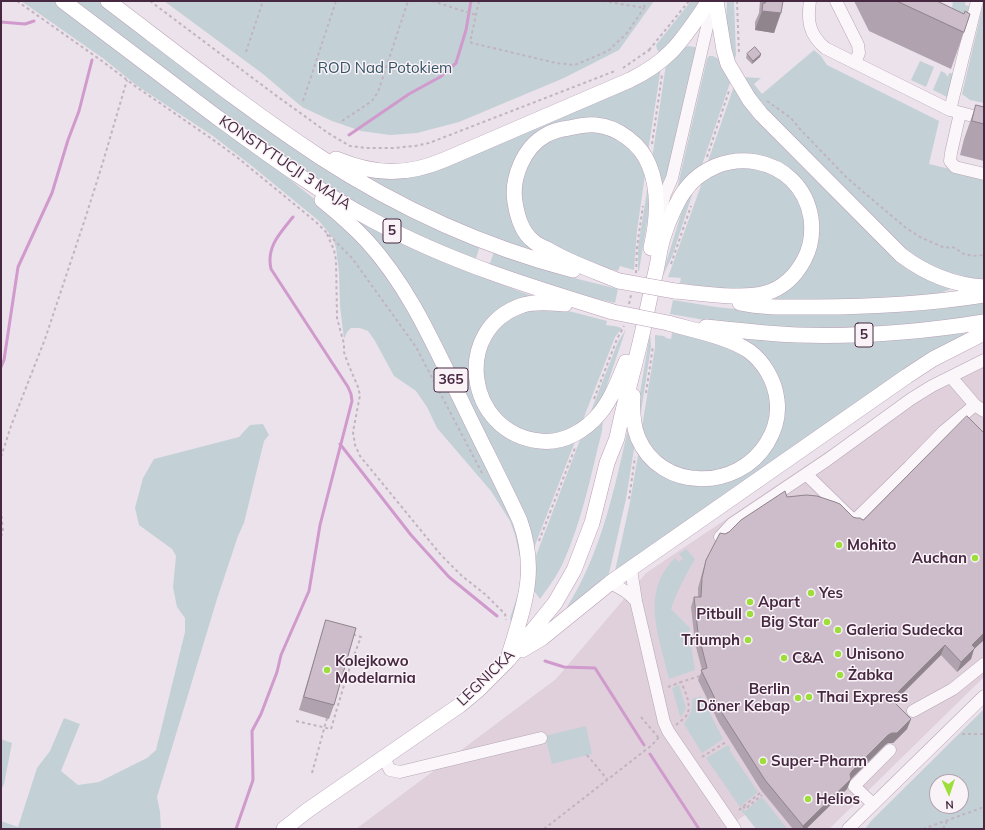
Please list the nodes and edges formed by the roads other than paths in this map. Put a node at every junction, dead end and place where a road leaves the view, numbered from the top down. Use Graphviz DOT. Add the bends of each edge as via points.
graph roads {
  1 [pos="63,1"];
  2 [pos="108,1"];
  3 [pos="709,1"];
  4 [pos="713,1"];
  5 [pos="716,1"];
  6 [pos="810,1"];
  7 [pos="836,1"];
  8 [pos="977,1"];
  9 [pos="855,63"];
  10 [pos="955,112"];
  11 [pos="984,119"];
  12 [pos="277,128"];
  13 [pos="264,151"];
  14 [pos="984,174"];
  15 [pos="659,233"];
  16 [pos="619,281"];
  17 [pos="984,287"];
  18 [pos="675,291"];
  19 [pos="984,295"];
  20 [pos="613,312"];
  21 [pos="984,322"];
  22 [pos="668,323"];
  23 [pos="984,333"];
  24 [pos="984,360"];
  25 [pos="631,362"];
  26 [pos="951,377"];
  27 [pos="980,408"];
  28 [pos="806,474"];
  29 [pos="720,537"];
  30 [pos="631,569"];
  31 [pos="610,583"];
  32 [pos="636,601"];
  33 [pos="508,660"];
  34 [pos="984,664"];
  35 [pos="984,696"];
  36 [pos="913,711"];
  37 [pos="541,738"];
  38 [pos="890,750"];
  39 [pos="384,758"];
  40 [pos="873,804"];
  41 [pos="284,829"];
  42 [pos="735,829"];
  43 [pos="848,829"];
  1 -- 13 [label="main road, KONSTYTUCJI 3 MAJA / 5"];
  2 -- 12 [label="main road, KONSTYTUCJI 3 MAJA / 5"];
  3 -- 12 [label="main road" via="672,52 651,68 630,80 429,166 402,172 380,172 335,158"];
  4 -- 15 [label="street" via="672,178 672,196"];
  5 -- 17 [label="main road" via="728,64 761,114 901,255 928,273 950,281"];
  6 -- 9 [label="street" via="810,26 818,42"];
  7 -- 9 [label="street" via="858,45 859,53"];
  8 -- 10 [label="street"];
  9 -- 10 [label="street"];
  10 -- 11 [label="street"];
  10 -- 14 [label="street" via="950,161 955,167"];
  12 -- 16 [label="main road, KONSTYTUCJI 3 MAJA / 5" via="365,184 442,223 544,262"];
  13 -- 20 [label="main road, KONSTYTUCJI 3 MAJA / 5" via="317,188 366,217 436,251 531,287"];
  13 -- 33 [label="main road, 365" via="341,215 367,242 403,289 430,338 512,505 525,536 529,577"];
  15 -- 16 [label="main road" via="656,191 649,164 643,153 626,137 605,126 581,125 547,134 530,150 519,168 514,189 520,222 528,236 532,241 564,259"];
  15 -- 18 [label="main road" via="683,194 695,180 718,165 734,161 758,162 785,174 801,192 810,213 812,236 808,250 794,276 783,285 766,293 747,296"];
  15 -- 25 [label="main road, 365"];
  16 -- 18 [label="main road, KONSTYTUCJI 3 MAJA / 5, bridge"];
  18 -- 19 [label="main road, 5" via="746,304 801,307 896,305"];
  20 -- 22 [label="main road, KONSTYTUCJI 3 MAJA / 5, bridge"];
  20 -- 25 [label="main road" via="545,302 523,305 512,310 487,332 479,349 476,365 482,400 500,426 507,431 527,439 555,441 575,434 592,422 610,398"];
  21 -- 22 [label="main road, 5" via="901,333 851,335 767,334"];
  22 -- 25 [label="main road" via="725,340 749,351 763,366 774,386 778,409 773,432 761,453 745,467 716,478 696,479 663,467 651,457 638,439 632,408"];
  23 -- 30 [label="main road, 365" via="924,364"];
  24 -- 26 [label="street"];
  25 -- 33 [label="main road, LEGNICKA / 365" via="617,438 607,463 592,523 574,570 555,603"];
  26 -- 27 [label="street"];
  26 -- 28 [label="street" via="911,399"];
  27 -- 28 [label="street" via="944,431 854,521"];
  28 -- 29 [label="street" via="732,524"];
  30 -- 31 [label="main road, 365"];
  30 -- 32 [label="street"];
  31 -- 32 [label="street" via="623,588"];
  31 -- 33 [label="main road, 365" via="542,638"];
  32 -- 42 [label="street" via="664,722"];
  33 -- 39 [label="main road, LEGNICKA / 365" via="460,705"];
  34 -- 36 [label="street" via="953,689"];
  35 -- 40 [label="street"];
  37 -- 39 [label="street" via="400,772 390,770"];
  38 -- 40 [label="street" via="854,786"];
  39 -- 41 [label="main road, LEGNICKA / 365"];
  40 -- 43 [label="street"];
}
